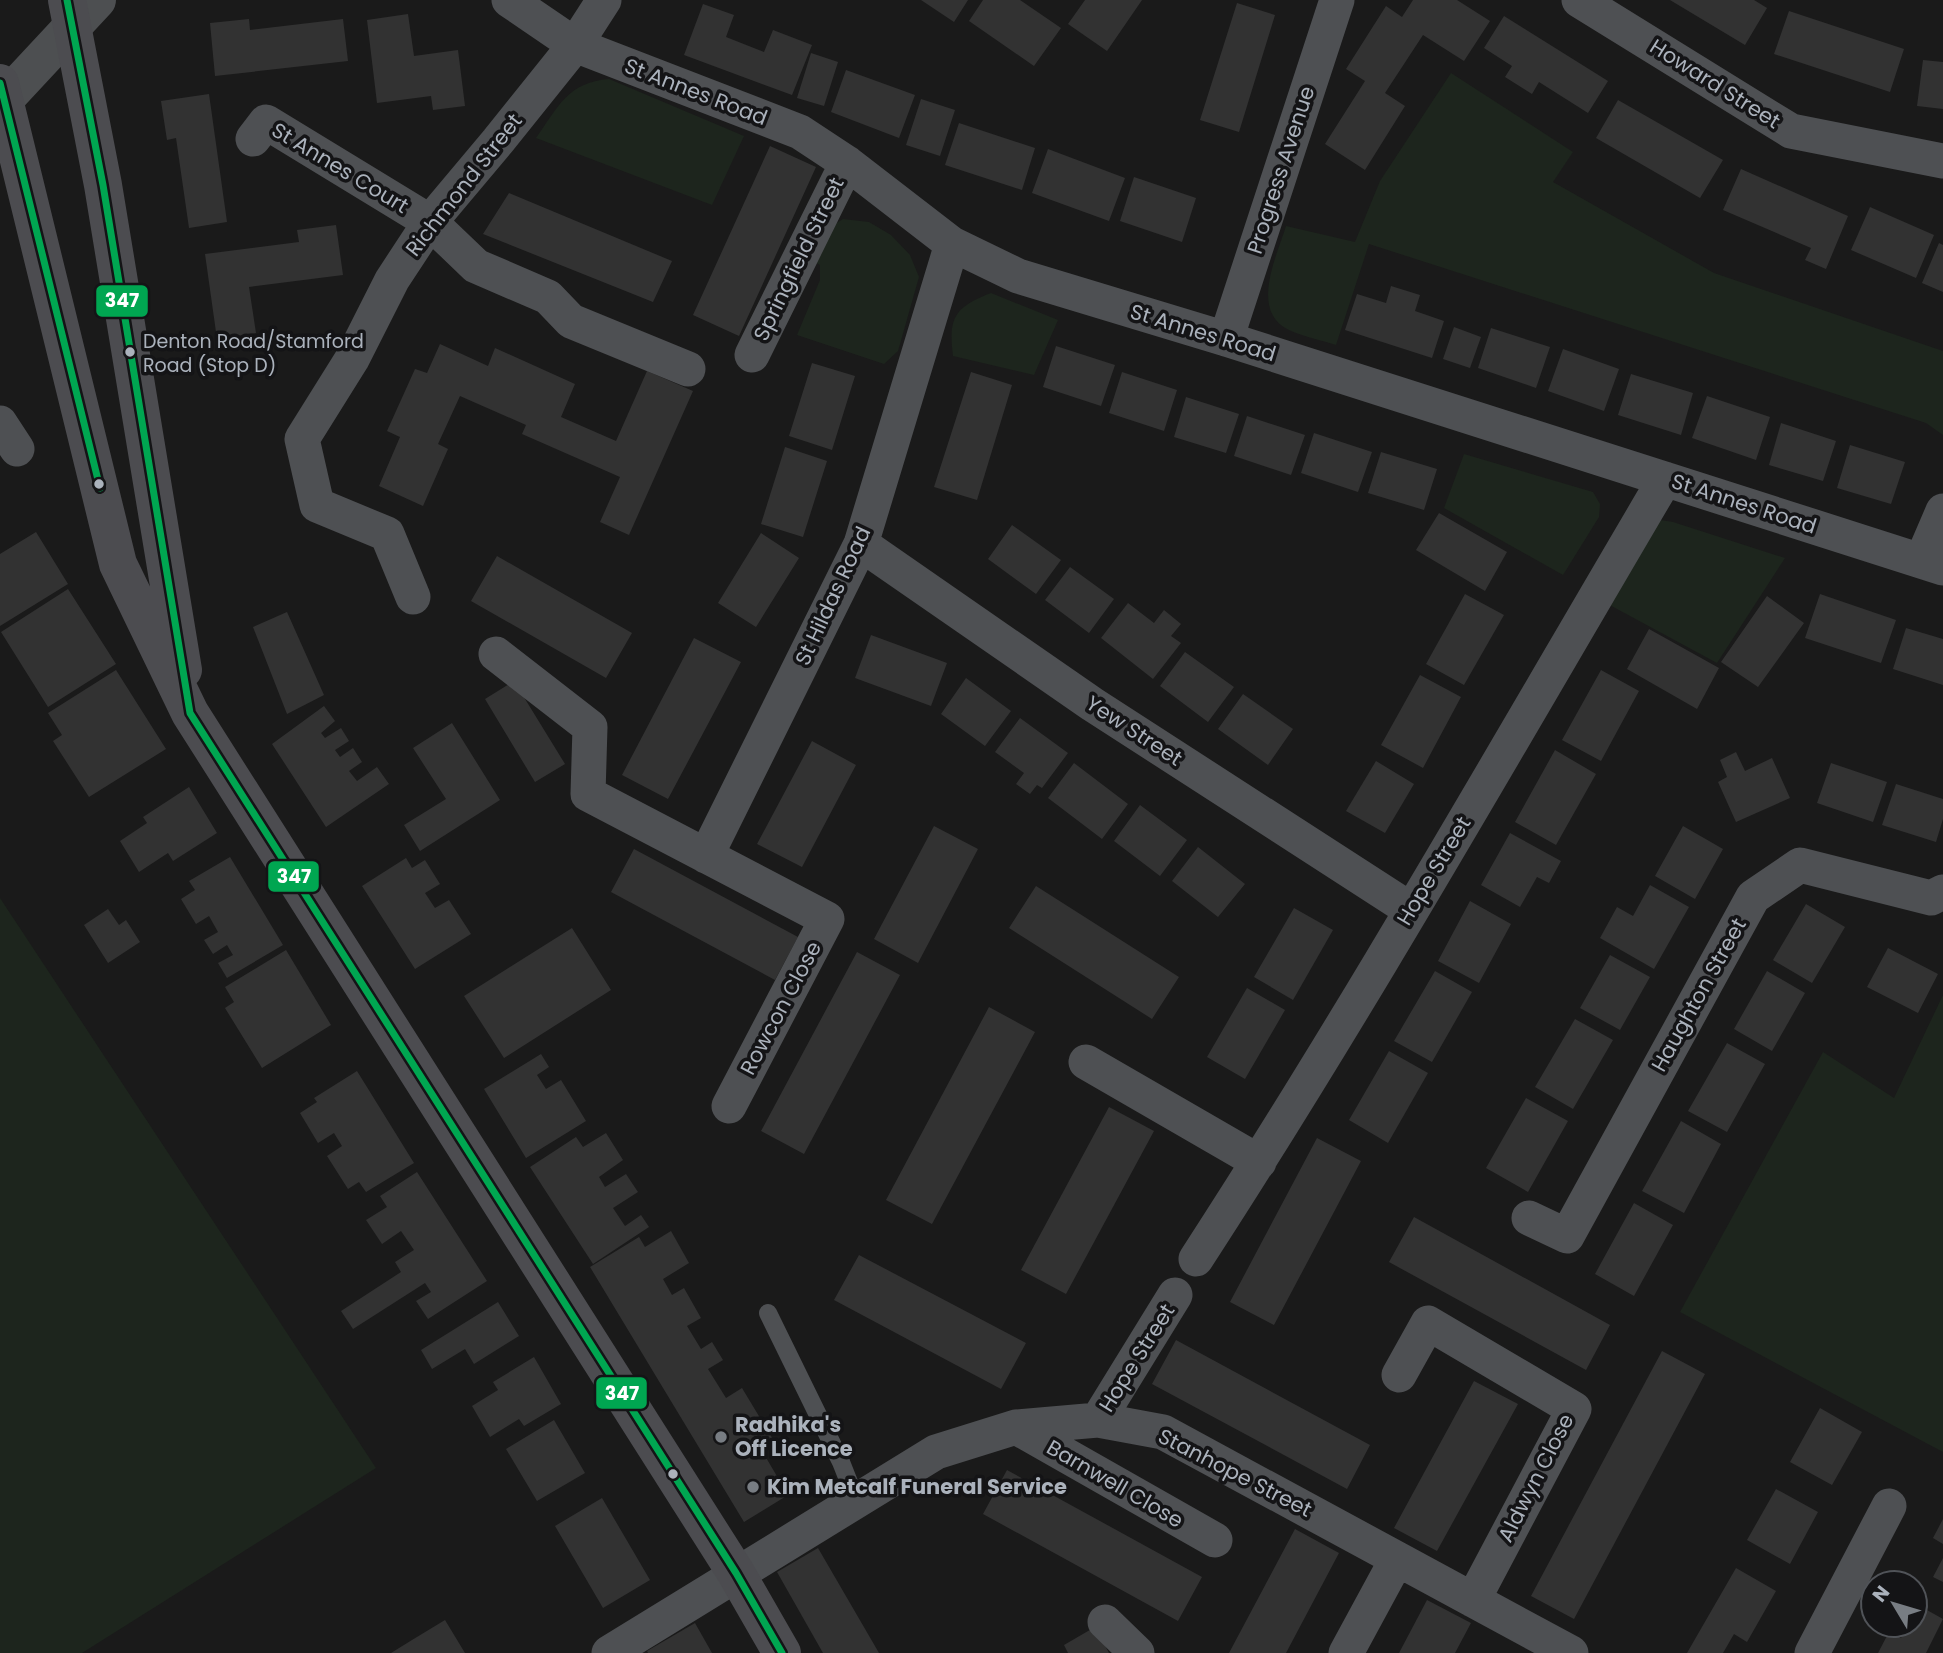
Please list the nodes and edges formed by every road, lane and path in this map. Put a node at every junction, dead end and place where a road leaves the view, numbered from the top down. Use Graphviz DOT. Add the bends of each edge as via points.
graph roads {
  1 [pos="509,0"];
  2 [pos="604,0"];
  3 [pos="1337,0"];
  4 [pos="1579,0"];
  5 [pos="79,9"];
  6 [pos="575,45"];
  7 [pos="2,92"];
  8 [pos="253,139"];
  9 [pos="1943,160"];
  10 [pos="847,163"];
  11 [pos="0,206"];
  12 [pos="430,222"];
  13 [pos="36,230"];
  14 [pos="953,244"];
  15 [pos="1226,340"];
  16 [pos="752,355"];
  17 [pos="688,369"];
  18 [pos="1665,479"];
  19 [pos="1943,511"];
  20 [pos="861,544"];
  21 [pos="1933,564"];
  22 [pos="414,597"];
  23 [pos="496,654"];
  24 [pos="190,713"];
  25 [pos="706,856"];
  26 [pos="1943,892"];
  27 [pos="1411,910"];
  28 [pos="1086,1062"];
  29 [pos="729,1106"];
  30 [pos="1259,1162"];
  31 [pos="1528,1218"];
  32 [pos="1196,1259"];
  33 [pos="1175,1295"];
  34 [pos="768,1313"];
  35 [pos="1399,1375"];
  36 [pos="1098,1420"];
  37 [pos="1016,1427"];
  38 [pos="856,1500"];
  39 [pos="1889,1506"];
  40 [pos="1215,1540"];
  41 [pos="1397,1559"];
  42 [pos="736,1573"];
  43 [pos="1474,1600"];
  44 [pos="1105,1622"];
  45 [pos="609,1653"];
  46 [pos="782,1653"];
  47 [pos="1137,1653"];
  48 [pos="1346,1653"];
  49 [pos="1571,1653"];
  50 [pos="1812,1653"];
  1 -- 6 [label="street, St Annes Road"];
  2 -- 6 [label="street, Richmond Street"];
  3 -- 15 [label="street, Progress Avenue"];
  4 -- 9 [label="street, Howard Street" via="1791,131"];
  5 -- 7 [label="main road"];
  5 -- 24 [label="highway" via="103,184"];
  6 -- 10 [label="street, St Annes Road" via="800,132"];
  6 -- 12 [label="street, Richmond Street"];
  7 -- 13 [label="highway"];
  8 -- 12 [label="street, St Annes Court" via="266,122"];
  10 -- 14 [label="street, St Annes Road"];
  10 -- 16 [label="street, Springfield Street"];
  11 -- 13 [label="highway"];
  12 -- 17 [label="street" via="476,266 548,297 572,321"];
  12 -- 22 [label="street, Richmond Street" via="302,439 317,505 387,534"];
  13 -- 24 [label="highway" via="118,564"];
  14 -- 15 [label="street, St Annes Road" via="1018,276"];
  14 -- 20 [label="street, St Hildas Road"];
  15 -- 18 [label="street, St Annes Road"];
  18 -- 21 [label="street, St Annes Road"];
  18 -- 27 [label="street, Hope Street"];
  19 -- 21 [label="street"];
  20 -- 25 [label="street, St Hildas Road"];
  20 -- 27 [label="street, Yew Street" via="1092,704"];
  23 -- 25 [label="street" via="590,727 588,794"];
  24 -- 42 [label="highway"];
  25 -- 29 [label="street, Rowcon Close" via="827,919"];
  26 -- 31 [label="street, Haughton Street" via="1931,898 1800,865 1753,897 1567,1236"];
  27 -- 30 [label="street, Hope Street"];
  28 -- 30 [label="street"];
  30 -- 32 [label="street, Hope Street"];
  33 -- 36 [label="street, Hope Street"];
  34 -- 38 [label="lane"];
  35 -- 43 [label="street, Aldwyn Close" via="1428,1323 1574,1409"];
  36 -- 37 [label="street, Stanhope Street"];
  36 -- 41 [label="street, Stanhope Street" via="1163,1432"];
  37 -- 38 [label="street, Stanhope Street" via="936,1452"];
  37 -- 40 [label="street, Barnwell Close"];
  38 -- 42 [label="street, Stanhope Street"];
  39 -- 50 [label="street"];
  41 -- 43 [label="street, Stanhope Street"];
  41 -- 48 [label="street"];
  42 -- 45 [label="street, Stanhope Street"];
  42 -- 46 [label="highway"];
  43 -- 49 [label="street, Stanhope Street"];
  44 -- 47 [label="street"];
}
